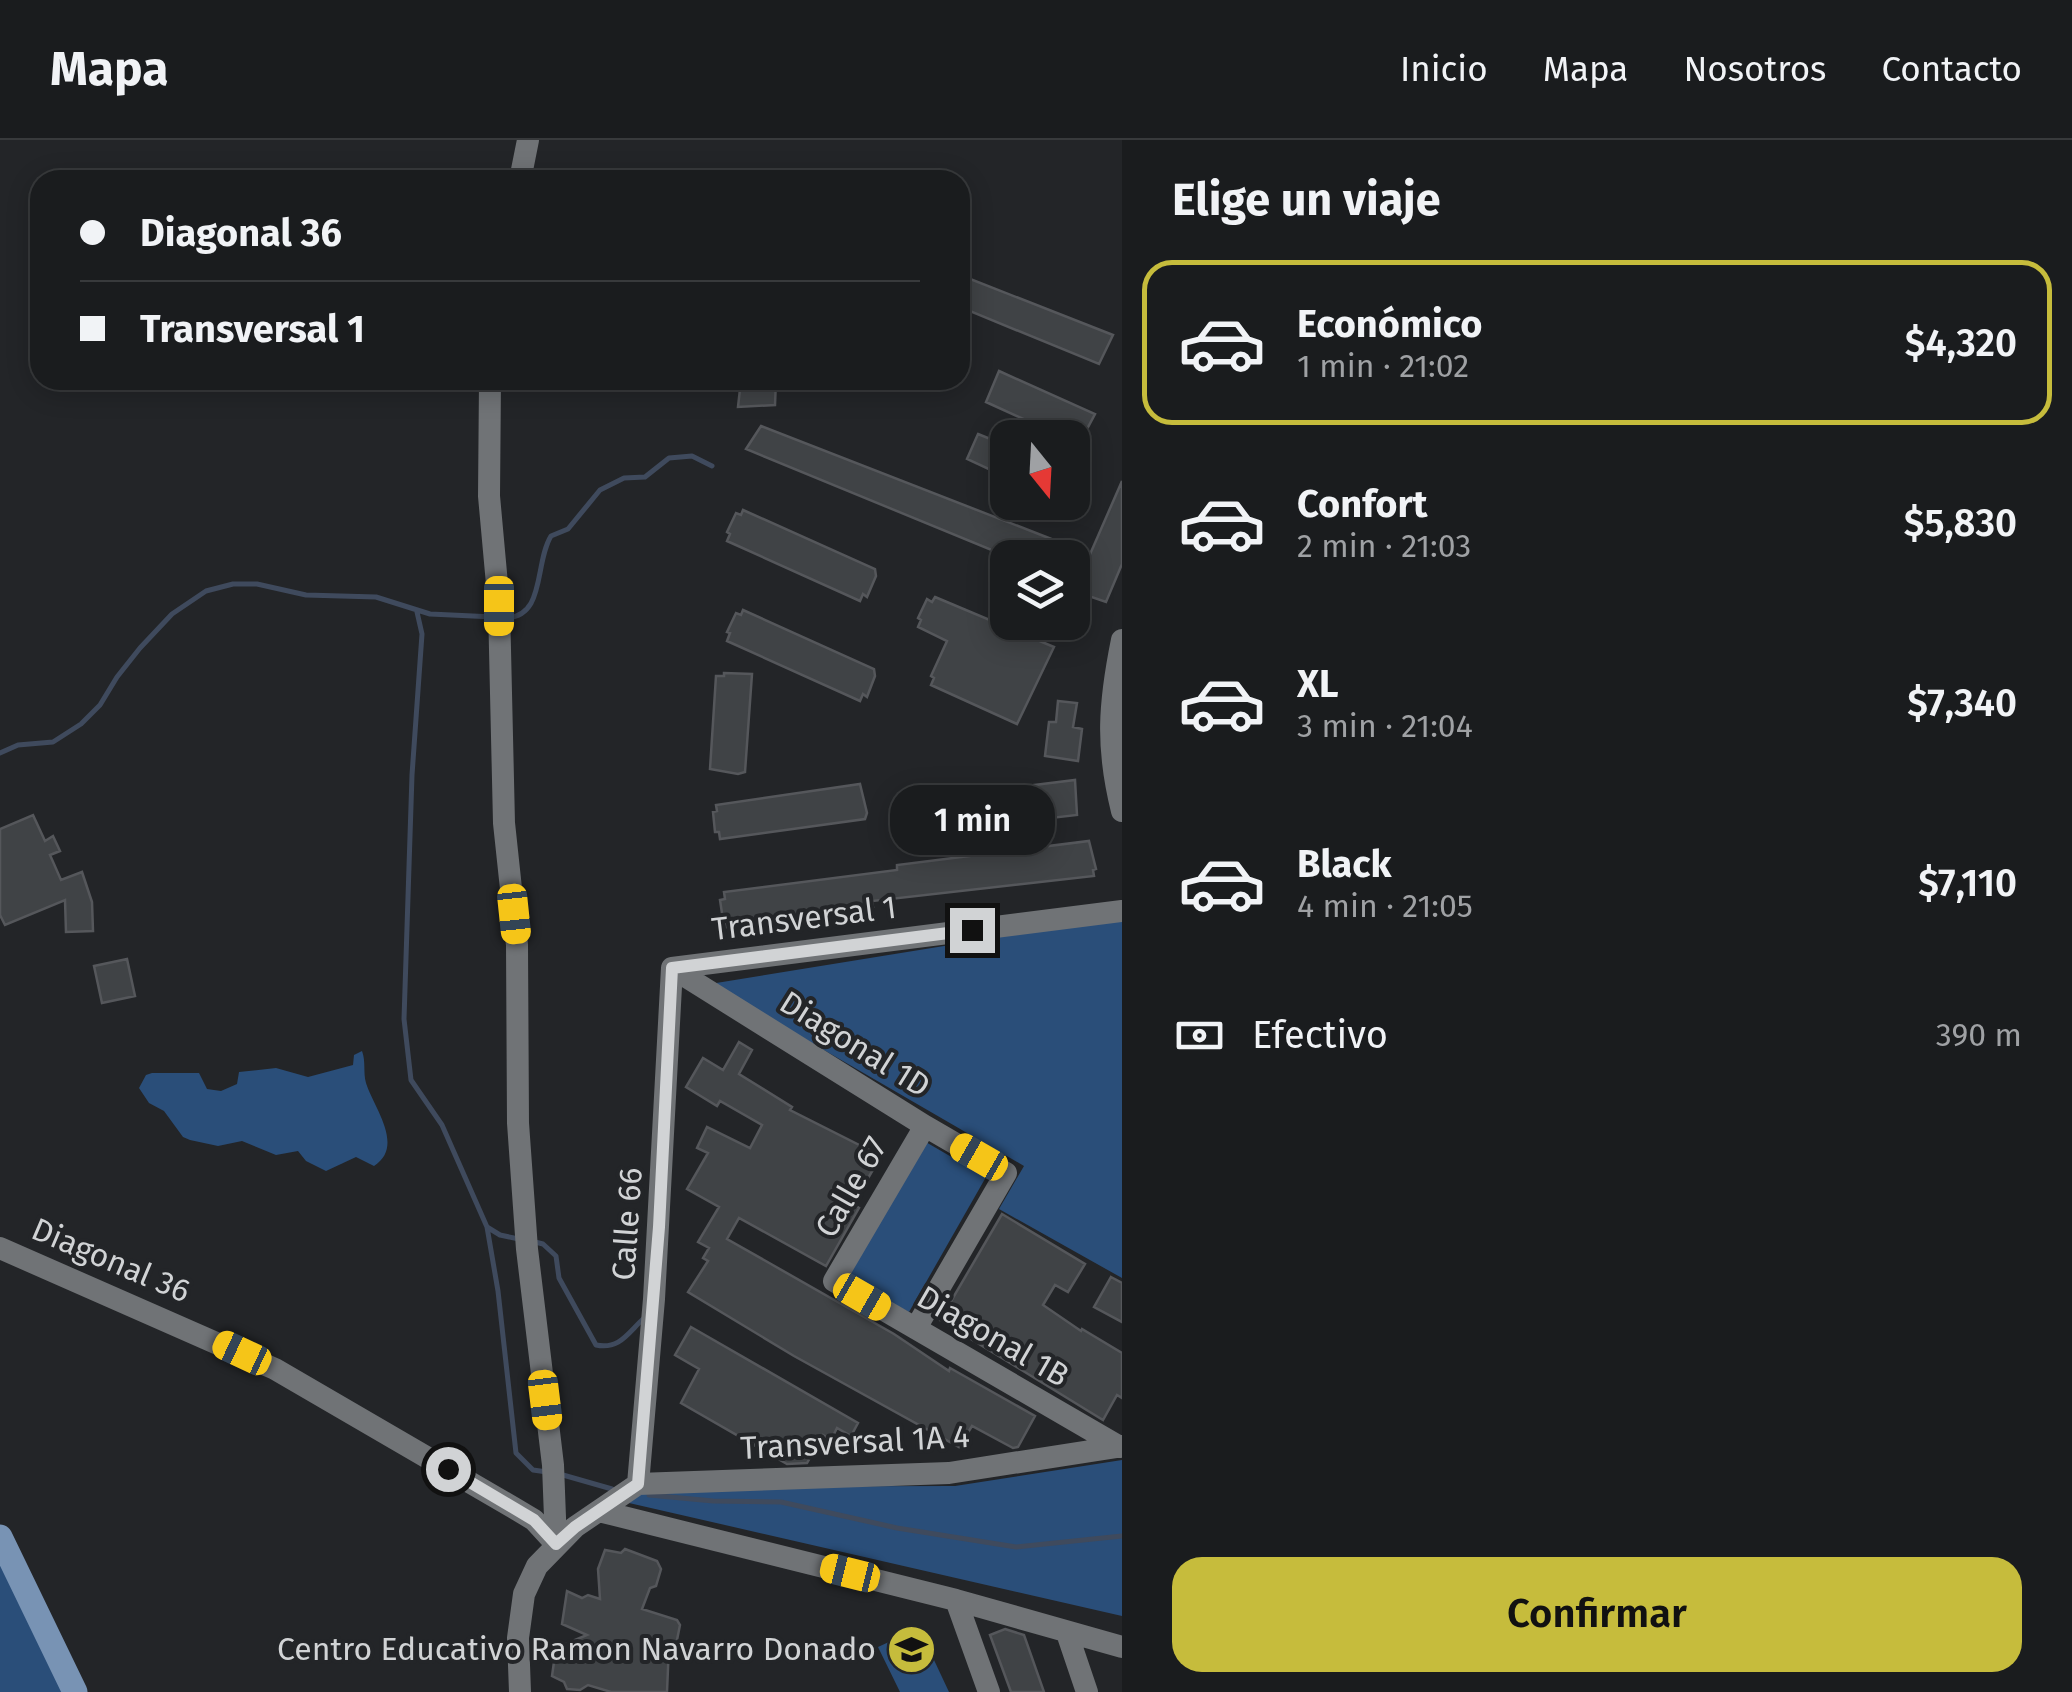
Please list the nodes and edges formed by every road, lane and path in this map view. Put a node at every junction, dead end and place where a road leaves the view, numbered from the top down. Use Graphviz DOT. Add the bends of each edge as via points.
graph roads {
  1 [pos="528,140"];
  2 [pos="522,170"];
  3 [pos="490,390"];
  4 [pos="1122,640"];
  5 [pos="1122,811"];
  6 [pos="1122,910"];
  7 [pos="672,968"];
  8 [pos="925,1126"];
  9 [pos="0,1248"];
  10 [pos="834,1281"];
  11 [pos="916,1328"];
  12 [pos="1121,1447"];
  13 [pos="638,1484"];
  14 [pos="599,1511"];
  15 [pos="0,1537"];
  16 [pos="556,1544"];
  17 [pos="956,1600"];
  18 [pos="1067,1632"];
  19 [pos="1122,1647"];
  20 [pos="75,1692"];
  21 [pos="520,1692"];
  22 [pos="989,1692"];
  23 [pos="1088,1692"];
  1 -- 2 [label="street"];
  3 -- 16 [label="street" via="504,823 517,945 518,1122"];
  4 -- 5 [label="street" via="1104,769"];
  6 -- 7 [label="street, Transversal 1"];
  7 -- 8 [label="street, Diagonal 1D"];
  7 -- 13 [label="street, Calle 66"];
  8 -- 10 [label="street, Calle 67"];
  8 -- 11 [label="street, Diagonal 1D" via="1006,1172"];
  9 -- 16 [label="street, Diagonal 36" via="275,1369 534,1520"];
  10 -- 11 [label="street, Diagonal 1B"];
  11 -- 12 [label="street, Diagonal 1B"];
  12 -- 13 [label="street, Transversal 1A 4" via="949,1473"];
  13 -- 14 [label="street"];
  14 -- 16 [label="street"];
  14 -- 17 [label="street"];
  15 -- 20 [label="main road"];
  16 -- 21 [label="street" via="524,1594"];
  17 -- 18 [label="street"];
  17 -- 22 [label="street"];
  18 -- 19 [label="street"];
  18 -- 23 [label="street"];
}
